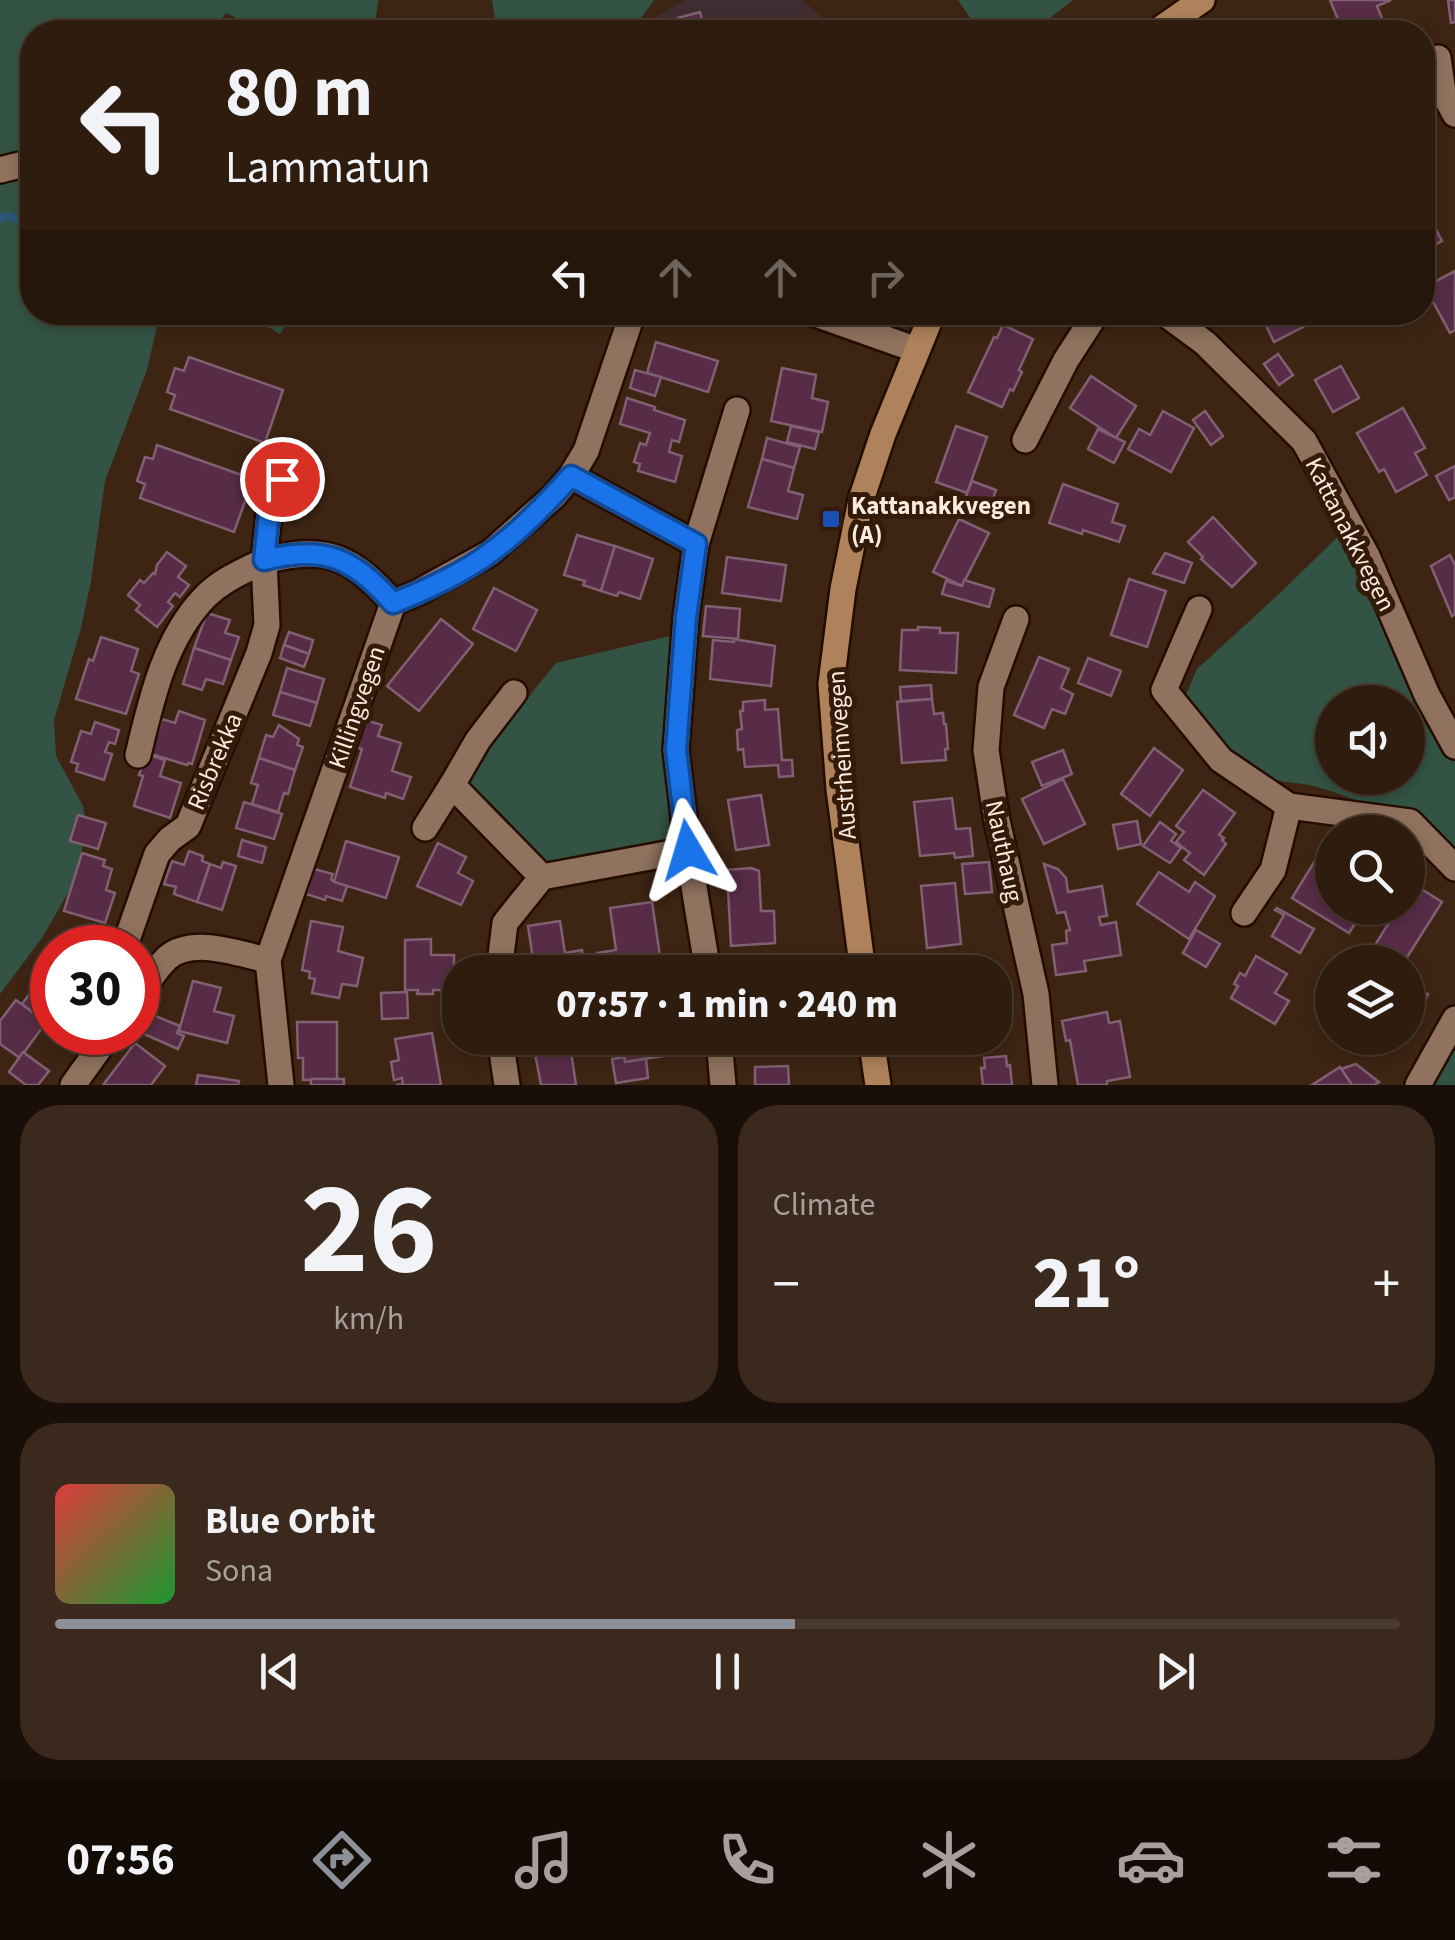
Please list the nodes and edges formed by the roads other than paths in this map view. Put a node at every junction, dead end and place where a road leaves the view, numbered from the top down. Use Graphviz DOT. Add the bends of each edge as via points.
graph roads {
  1 [pos="1202,0"];
  2 [pos="1173,20"];
  3 [pos="1438,59"];
  4 [pos="1455,114"];
  5 [pos="629,325"];
  6 [pos="846,325"];
  7 [pos="927,325"];
  8 [pos="1089,325"];
  9 [pos="1180,325"];
  10 [pos="916,350"];
  11 [pos="737,410"];
  12 [pos="1026,440"];
  13 [pos="571,476"];
  14 [pos="295,484"];
  15 [pos="696,544"];
  16 [pos="264,560"];
  17 [pos="393,603"];
  18 [pos="1199,609"];
  19 [pos="1016,620"];
  20 [pos="514,693"];
  21 [pos="1455,746"];
  22 [pos="138,755"];
  23 [pos="452,785"];
  24 [pos="1288,806"];
  25 [pos="425,828"];
  26 [pos="688,850"];
  27 [pos="1455,868"];
  28 [pos="542,876"];
  29 [pos="1244,913"];
  30 [pos="132,925"];
  31 [pos="501,955"];
  32 [pos="705,955"];
  33 [pos="861,955"];
  34 [pos="268,960"];
  35 [pos="160,968"];
  36 [pos="1455,1020"];
  37 [pos="94,1055"];
  38 [pos="503,1055"];
  39 [pos="720,1055"];
  40 [pos="874,1055"];
  41 [pos="72,1085"];
  42 [pos="281,1085"];
  43 [pos="508,1085"];
  44 [pos="723,1085"];
  45 [pos="878,1085"];
  46 [pos="1045,1085"];
  47 [pos="1418,1085"];
  1 -- 2 [label="main road"];
  3 -- 4 [label="street"];
  5 -- 13 [label="street" via="586,451"];
  6 -- 10 [label="street"];
  7 -- 10 [label="main road, Austrheimvegen"];
  8 -- 12 [label="street"];
  9 -- 21 [label="street, Kattanakkvegen" via="1304,441"];
  10 -- 33 [label="main road, Austrheimvegen" via="862,500 831,684"];
  11 -- 15 [label="street"];
  13 -- 15 [label="street"];
  13 -- 17 [label="street" via="490,553"];
  14 -- 16 [label="street, Risbrekka" via="282,479 270,504"];
  15 -- 26 [label="street" via="676,750"];
  16 -- 17 [label="street" via="326,555 371,578"];
  16 -- 22 [label="street" via="205,596 174,638"];
  16 -- 30 [label="street, Risbrekka" via="267,625 259,653 188,826 157,854"];
  17 -- 34 [label="street, Killingvegen"];
  18 -- 24 [label="street" via="1164,690 1220,760"];
  19 -- 46 [label="street, Nauthaug" via="991,687 986,750 1036,994"];
  20 -- 23 [label="street"];
  23 -- 25 [label="street"];
  23 -- 28 [label="street"];
  24 -- 27 [label="street" via="1410,822"];
  24 -- 29 [label="street" via="1274,870"];
  26 -- 28 [label="street"];
  26 -- 32 [label="street"];
  28 -- 31 [label="street" via="506,923"];
  34 -- 35 [label="street" via="184,948"];
  34 -- 42 [label="street, Killingvegen"];
  36 -- 47 [label="street"];
  37 -- 41 [label="street"];
  38 -- 43 [label="street"];
  39 -- 44 [label="street"];
  40 -- 45 [label="main road"];
}
